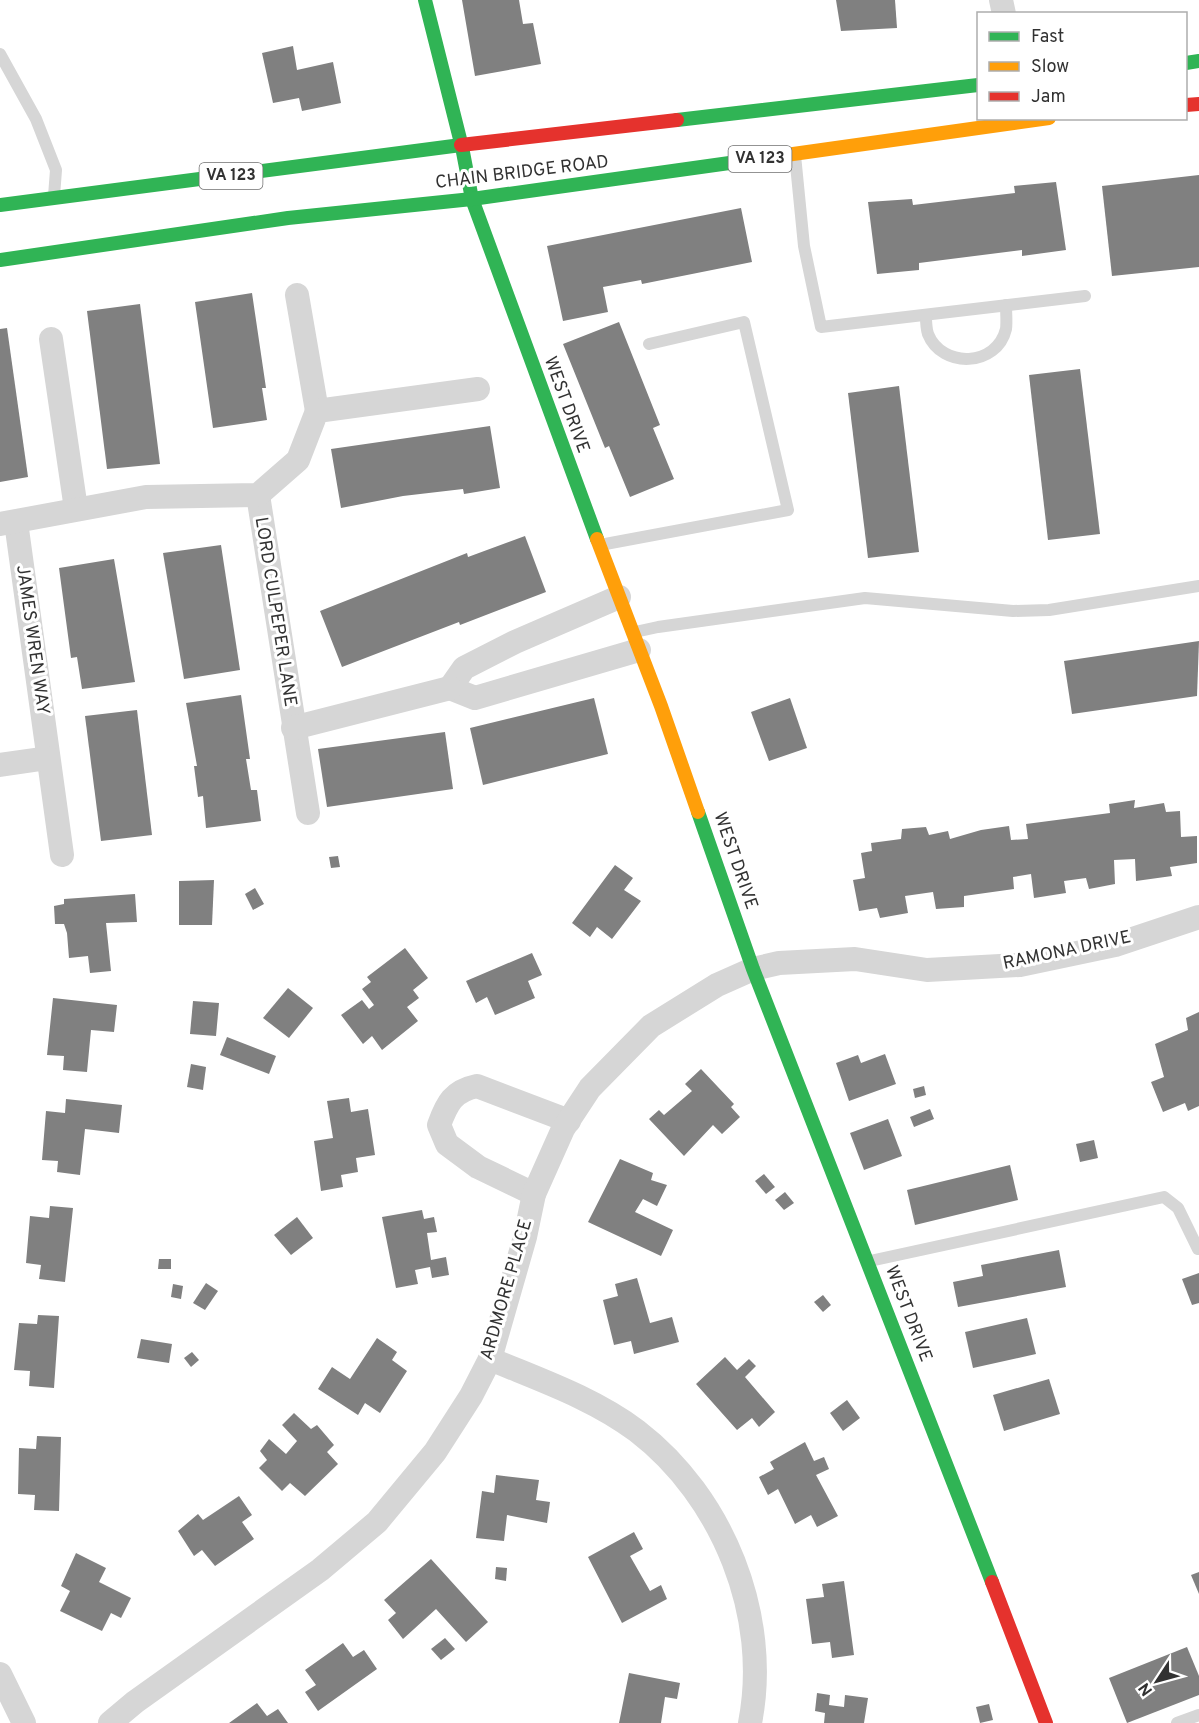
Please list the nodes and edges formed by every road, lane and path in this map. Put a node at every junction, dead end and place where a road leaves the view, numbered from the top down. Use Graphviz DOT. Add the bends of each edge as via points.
graph roads {
  1 [pos="424,0"];
  2 [pos="0,54"];
  3 [pos="977,85"];
  4 [pos="1035,120"];
  5 [pos="462,147"];
  6 [pos="795,154"];
  7 [pos="54,198"];
  8 [pos="472,199"];
  9 [pos="0,205"];
  10 [pos="0,260"];
  11 [pos="297,295"];
  12 [pos="1085,296"];
  13 [pos="1006,306"];
  14 [pos="926,315"];
  15 [pos="51,339"];
  16 [pos="649,344"];
  17 [pos="478,388"];
  18 [pos="317,411"];
  19 [pos="258,495"];
  20 [pos="76,509"];
  21 [pos="8,523"];
  22 [pos="599,546"];
  23 [pos="1199,586"];
  24 [pos="619,597"];
  25 [pos="636,641"];
  26 [pos="450,688"];
  27 [pos="293,728"];
  28 [pos="48,758"];
  29 [pos="0,765"];
  30 [pos="308,813"];
  31 [pos="62,855"];
  32 [pos="1199,916"];
  33 [pos="753,969"];
  34 [pos="569,1120"];
  35 [pos="534,1194"];
  36 [pos="1198,1249"];
  37 [pos="868,1261"];
  38 [pos="490,1359"];
  39 [pos="0,1674"];
  40 [pos="1199,1715"];
  41 [pos="24,1723"];
  42 [pos="110,1723"];
  43 [pos="750,1723"];
  44 [pos="1046,1723"];
  45 [pos="1177,1723"];
  1 -- 5 [label="main road, WEST DRIVE"];
  2 -- 7 [label="lane" via="36,119 56,170"];
  3 -- 5 [label="main road, CHAIN BRIDGE ROAD / VA 123"];
  4 -- 6 [label="main road, CHAIN BRIDGE ROAD / VA 123"];
  5 -- 7 [label="main road, CHAIN BRIDGE ROAD / VA 123"];
  5 -- 8 [label="main road, WEST DRIVE"];
  6 -- 8 [label="main road, CHAIN BRIDGE ROAD / VA 123"];
  6 -- 14 [label="lane" via="804,246 821,327"];
  7 -- 9 [label="main road, CHAIN BRIDGE ROAD / VA 123"];
  8 -- 10 [label="main road, CHAIN BRIDGE ROAD / VA 123" via="288,218"];
  8 -- 22 [label="main road, WEST DRIVE"];
  11 -- 18 [label="street"];
  12 -- 13 [label="lane"];
  13 -- 14 [label="lane"];
  13 -- 14 [label="lane" via="1006,329 999,344 986,355 970,360 952,358 937,348 928,333"];
  15 -- 20 [label="street"];
  16 -- 22 [label="lane" via="744,322 788,510"];
  17 -- 18 [label="street"];
  18 -- 19 [label="street" via="298,460"];
  19 -- 20 [label="street" via="146,497"];
  19 -- 27 [label="street, LORD CULPEPER LANE"];
  20 -- 21 [label="street"];
  21 -- 28 [label="street, JAMES WREN WAY"];
  22 -- 24 [label="main road, WEST DRIVE"];
  23 -- 25 [label="lane" via="1049,610 1013,612 865,598 658,627"];
  24 -- 25 [label="main road, WEST DRIVE"];
  24 -- 26 [label="street" via="464,668"];
  25 -- 26 [label="street" via="475,698"];
  25 -- 33 [label="main road, WEST DRIVE"];
  26 -- 27 [label="street, LORD CULPEPER LANE"];
  27 -- 30 [label="street, LORD CULPEPER LANE"];
  28 -- 29 [label="street"];
  28 -- 31 [label="street, JAMES WREN WAY"];
  32 -- 33 [label="street, RAMONA DRIVE" via="1115,945 1020,965 927,970 855,958 816,959"];
  33 -- 34 [label="street, ARDMORE PLACE" via="717,985 639,1036 590,1088"];
  33 -- 37 [label="main road, WEST DRIVE"];
  34 -- 35 [label="street, ARDMORE PLACE"];
  34 -- 35 [label="street" via="477,1086 463,1089 448,1100 439,1125 447,1144 478,1167"];
  35 -- 38 [label="street, ARDMORE PLACE"];
  36 -- 37 [label="lane" via="1178,1208 1164,1197"];
  37 -- 44 [label="main road, WEST DRIVE"];
  38 -- 42 [label="street, ARDMORE PLACE" via="435,1452 377,1522 320,1570"];
  38 -- 43 [label="street" via="600,1407 637,1432 671,1463 704,1503 726,1544 744,1592 754,1668"];
  39 -- 41 [label="street"];
  40 -- 45 [label="lane"];
}
